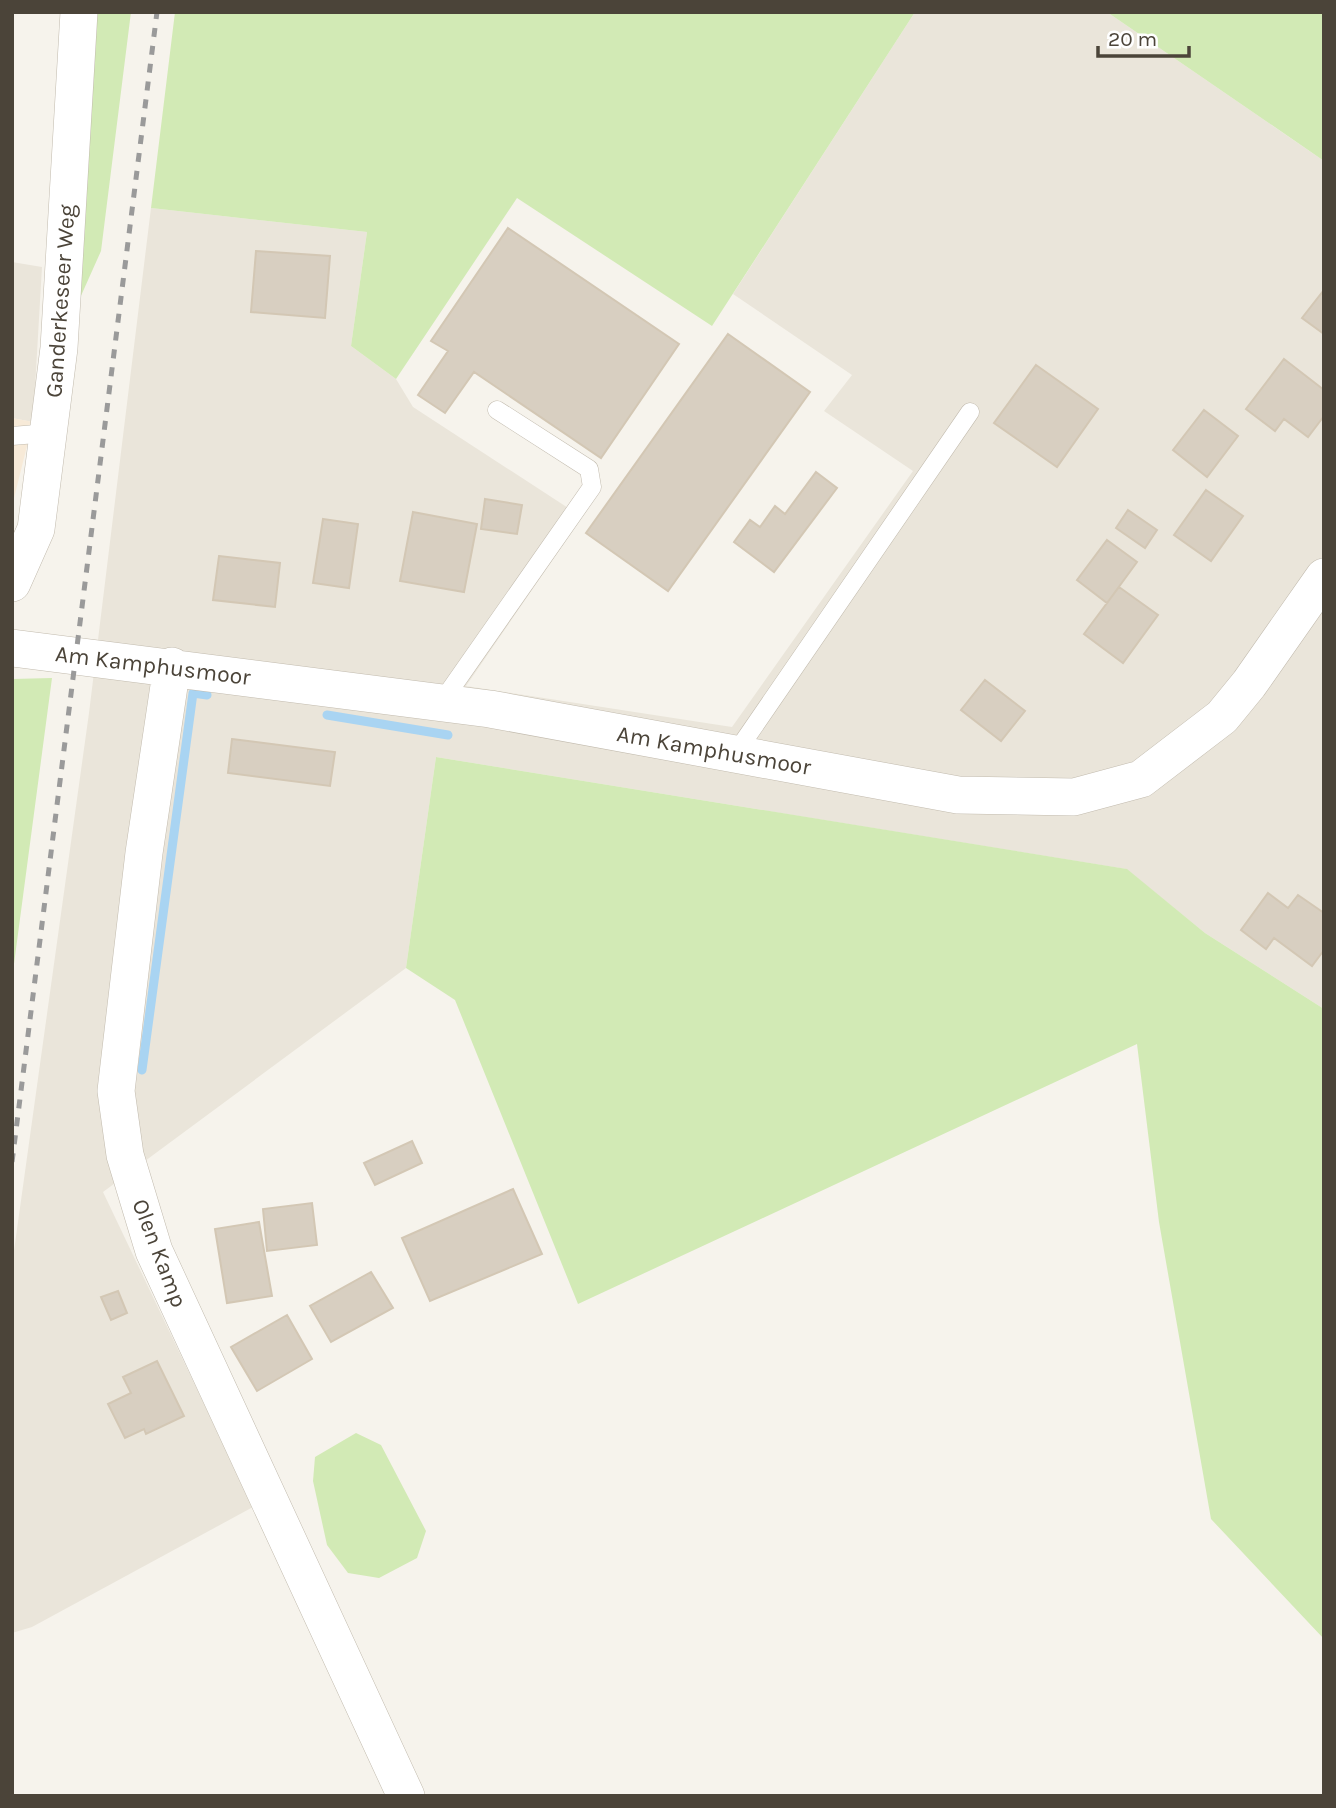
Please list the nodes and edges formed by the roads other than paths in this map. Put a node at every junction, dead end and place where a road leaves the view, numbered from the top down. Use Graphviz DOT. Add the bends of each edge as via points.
graph roads {
  1 [pos="79,12"];
  2 [pos="497,410"];
  3 [pos="970,412"];
  4 [pos="48,433"];
  5 [pos="12,436"];
  6 [pos="1324,577"];
  7 [pos="12,583"];
  8 [pos="12,649"];
  9 [pos="172,666"];
  10 [pos="441,702"];
  11 [pos="735,754"];
  12 [pos="407,1796"];
  1 -- 4 [label="street, Ganderkeseer Weg" via="59,348"];
  2 -- 10 [label="lane" via="589,469 593,487"];
  3 -- 11 [label="lane"];
  4 -- 5 [label="lane"];
  4 -- 7 [label="street, Ganderkeseer Weg" via="36,529"];
  6 -- 11 [label="street, Am Kamphusmoor" via="1222,717 1141,779 1074,797 958,796"];
  8 -- 9 [label="street, Am Kamphusmoor"];
  9 -- 10 [label="street, Am Kamphusmoor"];
  9 -- 12 [label="street, Olen Kamp" via="116,1091 125,1155 154,1251"];
  10 -- 11 [label="street, Am Kamphusmoor"];
}
